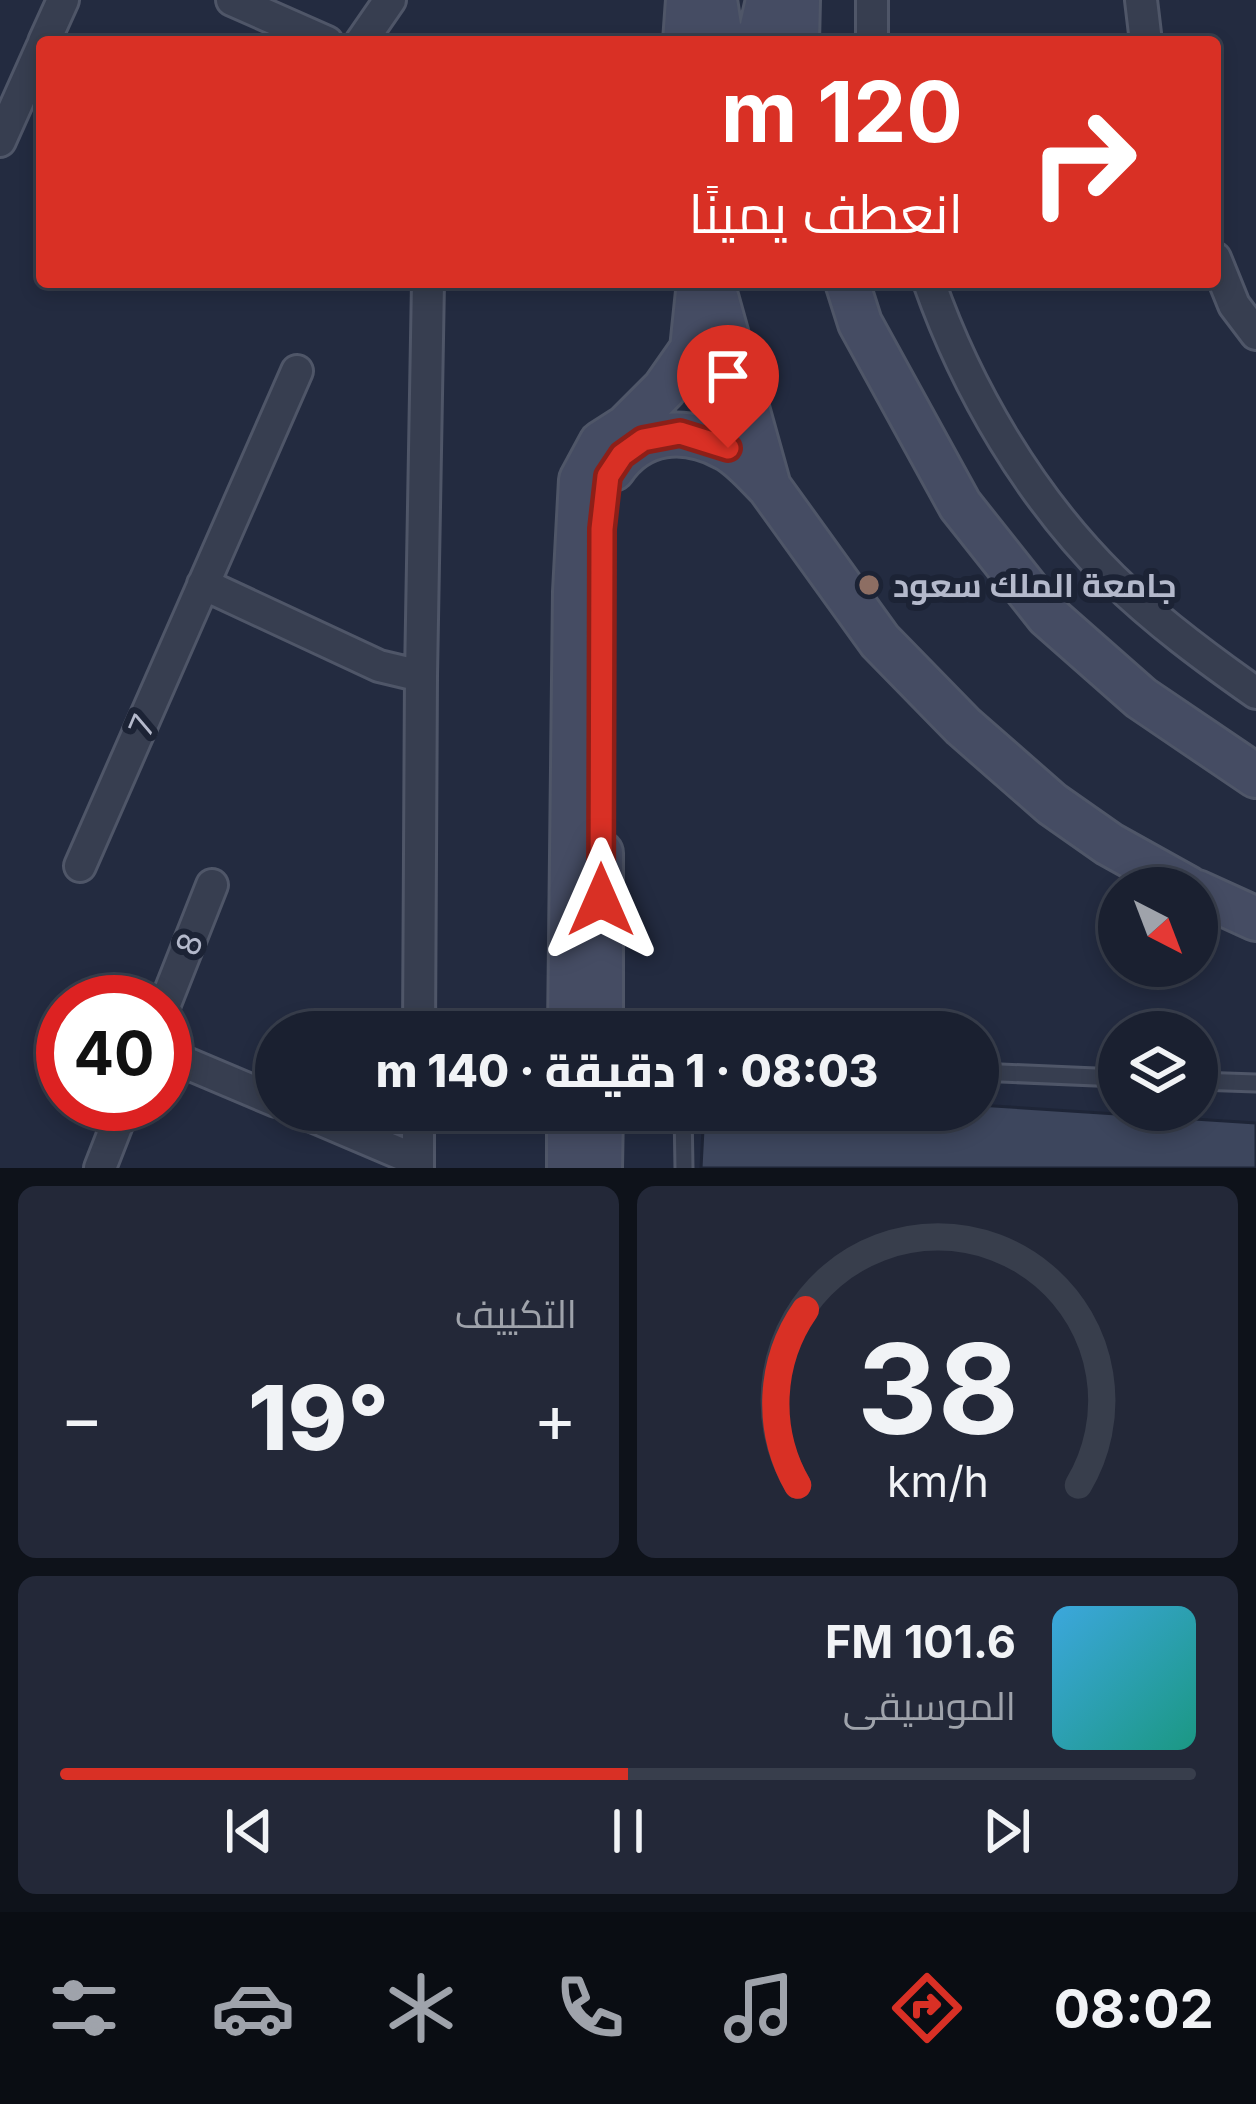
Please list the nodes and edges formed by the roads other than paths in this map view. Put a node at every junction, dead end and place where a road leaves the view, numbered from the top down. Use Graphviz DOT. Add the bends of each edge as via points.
graph roads {
  1 [pos="63,0"];
  2 [pos="232,0"];
  3 [pos="390,0"];
  4 [pos="688,0"];
  5 [pos="715,0"];
  6 [pos="768,0"];
  7 [pos="798,0"];
  8 [pos="872,0"];
  9 [pos="1141,0"];
  10 [pos="47,36"];
  11 [pos="313,36"];
  12 [pos="365,36"];
  13 [pos="686,36"];
  14 [pos="721,36"];
  15 [pos="759,36"];
  16 [pos="797,36"];
  17 [pos="872,36"];
  18 [pos="1145,36"];
  19 [pos="36,61"];
  20 [pos="0,141"];
  21 [pos="1221,273"];
  22 [pos="428,288"];
  23 [pos="698,288"];
  24 [pos="714,288"];
  25 [pos="849,288"];
  26 [pos="931,288"];
  27 [pos="1256,334"];
  28 [pos="297,371"];
  29 [pos="770,487"];
  30 [pos="203,584"];
  31 [pos="421,676"];
  32 [pos="1256,693"];
  33 [pos="1256,776"];
  34 [pos="80,866"];
  35 [pos="1150,867"];
  36 [pos="212,885"];
  37 [pos="1218,902"];
  38 [pos="1256,919"];
  39 [pos="176,975"];
  40 [pos="418,1011"];
  41 [pos="570,1011"];
  42 [pos="601,1011"];
  43 [pos="192,1065"];
  44 [pos="999,1073"];
  45 [pos="1098,1077"];
  46 [pos="1218,1082"];
  47 [pos="1256,1083"];
  48 [pos="255,1092"];
  49 [pos="114,1131"];
  50 [pos="344,1131"];
  51 [pos="418,1131"];
  52 [pos="569,1131"];
  53 [pos="601,1131"];
  54 [pos="682,1131"];
  55 [pos="418,1165"];
  56 [pos="100,1168"];
  57 [pos="569,1168"];
  58 [pos="600,1168"];
  59 [pos="683,1168"];
  1 -- 10 [label="street"];
  2 -- 11 [label="street"];
  3 -- 12 [label="street"];
  4 -- 13 [label="main road"];
  5 -- 14 [label="main road"];
  6 -- 15 [label="main road"];
  7 -- 16 [label="main road"];
  8 -- 17 [label="street"];
  9 -- 18 [label="street"];
  19 -- 20 [label="street"];
  21 -- 27 [label="street"];
  22 -- 31 [label="street"];
  23 -- 41 [label="main road" via="692,349 664,389 601,443 581,480"];
  24 -- 29 [label="main road"];
  25 -- 33 [label="main road" via="860,323 960,505 1048,616 1142,698"];
  26 -- 32 [label="street" via="995,426 1048,505 1112,577"];
  28 -- 30 [label="street, 7"];
  29 -- 35 [label="main road" via="880,641 963,725 1052,803"];
  29 -- 42 [label="main road" via="728,448 680,433 643,440 608,476"];
  30 -- 31 [label="street" via="379,666"];
  30 -- 34 [label="street, 7"];
  31 -- 40 [label="street"];
  36 -- 39 [label="street, 8"];
  37 -- 38 [label="main road"];
  43 -- 48 [label="street"];
  44 -- 45 [label="lane"];
  46 -- 47 [label="lane"];
  49 -- 56 [label="street"];
  50 -- 55 [label="street"];
  51 -- 55 [label="street"];
  52 -- 57 [label="main road"];
  53 -- 58 [label="main road"];
  54 -- 59 [label="lane"];
}
